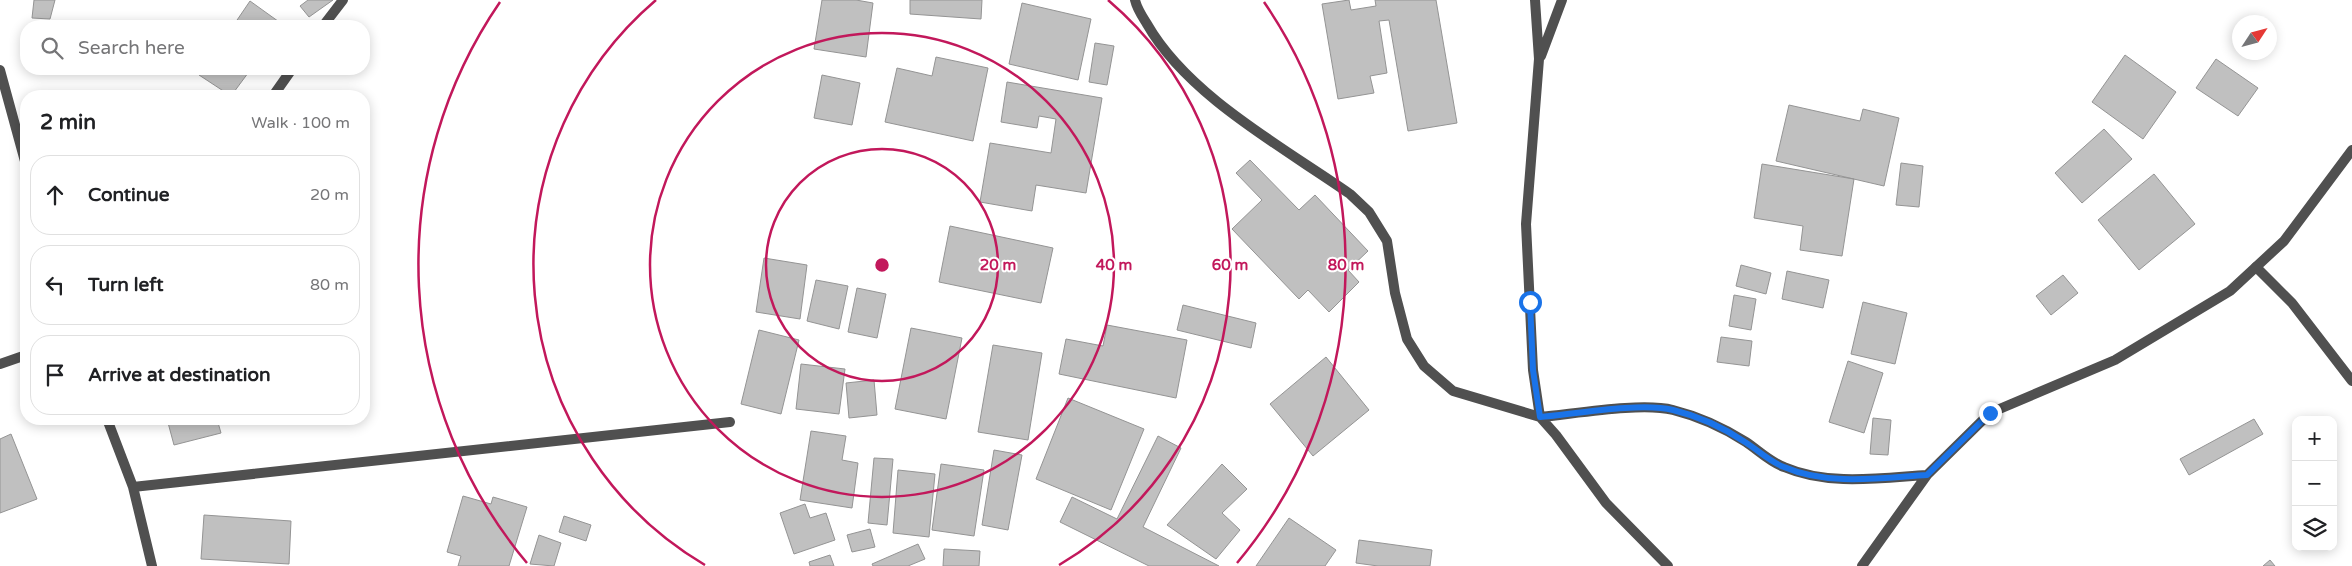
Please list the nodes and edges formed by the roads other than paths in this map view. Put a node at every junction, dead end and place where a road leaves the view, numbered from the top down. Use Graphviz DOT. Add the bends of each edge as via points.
graph roads {
  1 [pos="343,0"];
  2 [pos="1135,0"];
  3 [pos="1535,0"];
  4 [pos="1562,0"];
  5 [pos="328,20"];
  6 [pos="1539,59"];
  7 [pos="0,70"];
  8 [pos="288,75"];
  9 [pos="277,90"];
  10 [pos="20,143"];
  11 [pos="2352,150"];
  12 [pos="2256,267"];
  13 [pos="20,357"];
  14 [pos="0,364"];
  15 [pos="2352,381"];
  16 [pos="1540,417"];
  17 [pos="730,422"];
  18 [pos="109,425"];
  19 [pos="1927,475"];
  20 [pos="133,487"];
  21 [pos="152,566"];
  22 [pos="1668,566"];
  23 [pos="1862,566"];
  1 -- 5 [label="street"];
  2 -- 16 [label="street" via="1155,38 1208,96 1350,194 1369,212 1386,241 1407,338 1424,366 1453,391"];
  3 -- 6 [label="street"];
  4 -- 6 [label="street"];
  6 -- 16 [label="street" via="1526,224 1533,370"];
  7 -- 10 [label="street"];
  8 -- 9 [label="street"];
  11 -- 12 [label="street" via="2284,241"];
  12 -- 15 [label="street" via="2292,302"];
  12 -- 19 [label="street" via="2230,291 2115,360 1990,413"];
  13 -- 14 [label="street"];
  16 -- 19 [label="street" via="1639,408 1671,409 1708,422 1782,467 1809,476 1856,479"];
  16 -- 22 [label="street" via="1606,503"];
  17 -- 20 [label="street"];
  18 -- 20 [label="street"];
  19 -- 23 [label="street"];
  20 -- 21 [label="street"];
}
